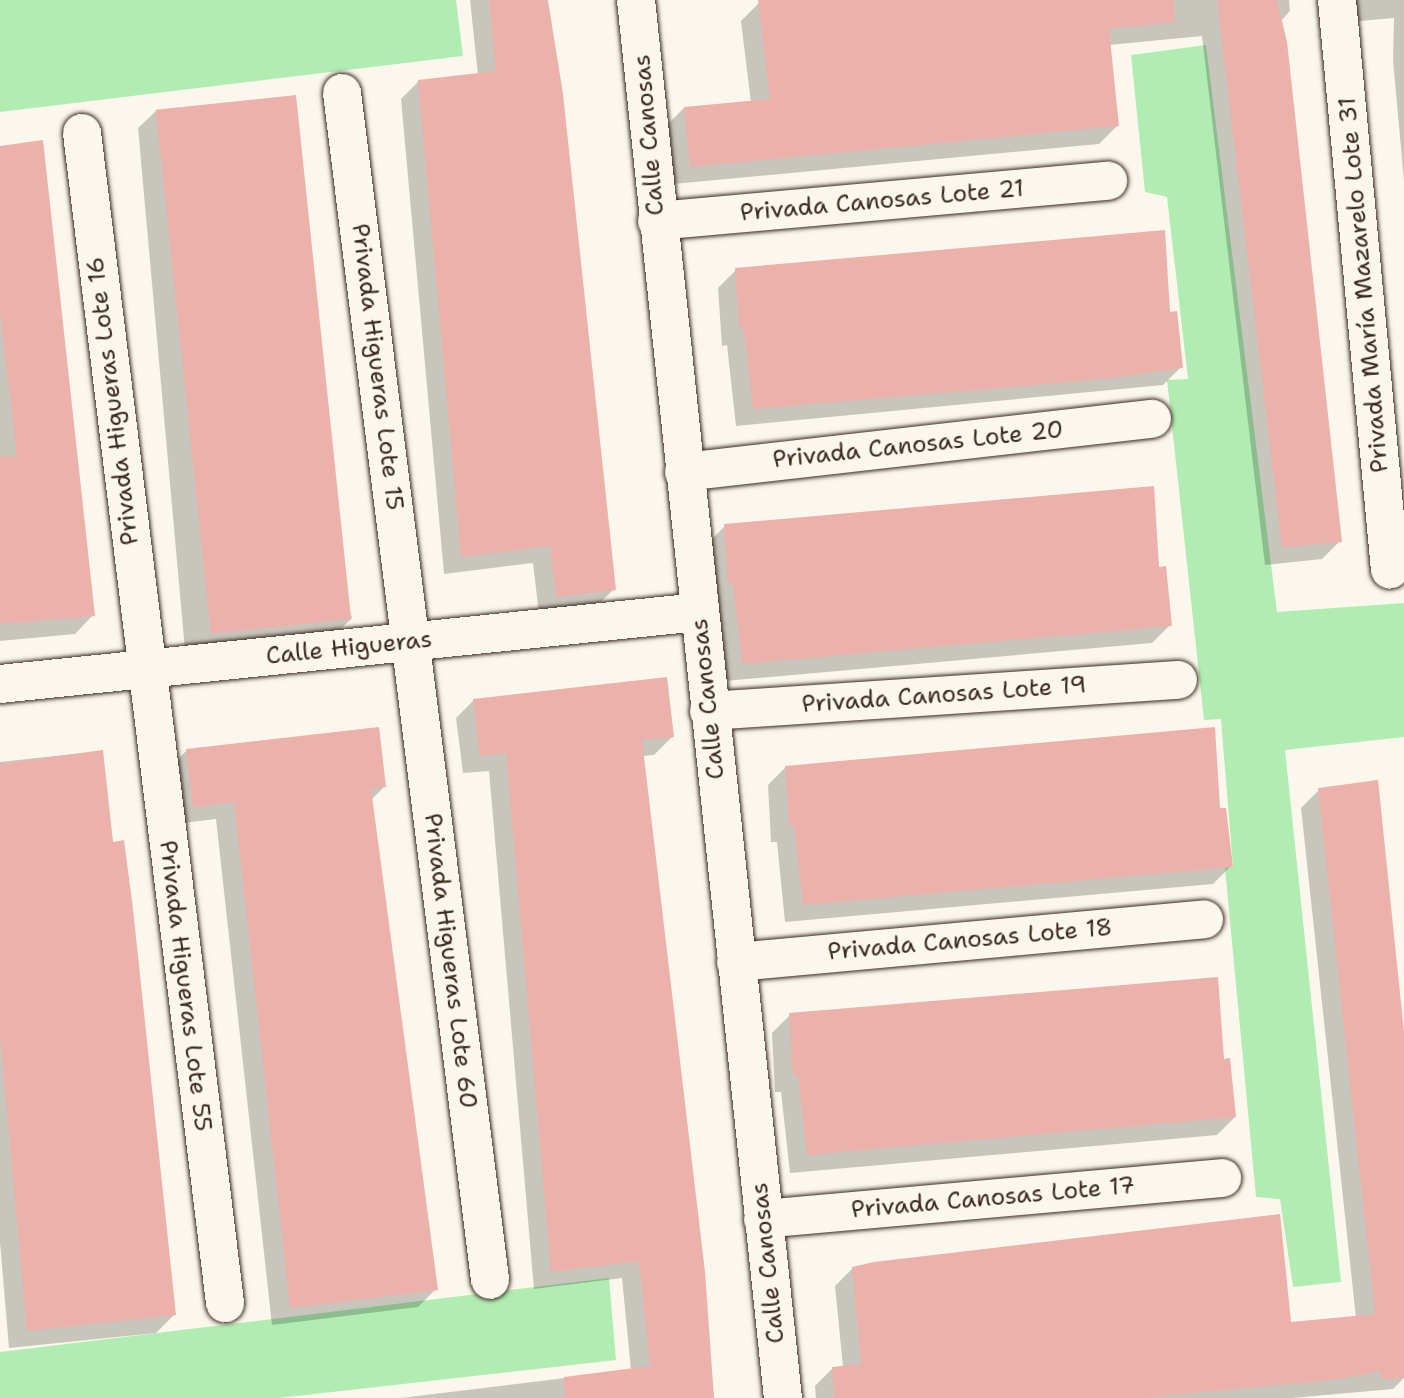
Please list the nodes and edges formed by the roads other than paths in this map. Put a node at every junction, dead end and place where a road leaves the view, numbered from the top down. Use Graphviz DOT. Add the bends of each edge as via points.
graph roads {
  1 [pos="636,0"];
  2 [pos="1338,0"];
  3 [pos="342,93"];
  4 [pos="82,133"];
  5 [pos="1108,181"];
  6 [pos="657,221"];
  7 [pos="1152,419"];
  8 [pos="684,471"];
  9 [pos="1390,570"];
  10 [pos="699,612"];
  11 [pos="410,641"];
  12 [pos="144,669"];
  13 [pos="1178,680"];
  14 [pos="0,684"];
  15 [pos="709,712"];
  16 [pos="1204,919"];
  17 [pos="736,962"];
  18 [pos="1222,1178"];
  19 [pos="763,1219"];
  20 [pos="490,1280"];
  21 [pos="225,1303"];
  22 [pos="783,1398"];
  1 -- 6 [label="street, Calle Canosas"];
  2 -- 9 [label="street, Privada María Mazarelo Lote 31"];
  3 -- 11 [label="street, Privada Higueras Lote 15"];
  4 -- 12 [label="street, Privada Higueras Lote 16"];
  5 -- 6 [label="street, Privada Canosas Lote 21"];
  6 -- 8 [label="street, Calle Canosas"];
  7 -- 8 [label="street, Privada Canosas Lote 20"];
  8 -- 10 [label="street, Calle Canosas"];
  10 -- 11 [label="street, Calle Higueras"];
  10 -- 15 [label="street, Calle Canosas"];
  11 -- 12 [label="street, Calle Higueras"];
  11 -- 20 [label="street, Privada Higueras Lote 60"];
  12 -- 14 [label="street, Calle Higueras"];
  12 -- 21 [label="street, Privada Higueras Lote 55"];
  13 -- 15 [label="street, Privada Canosas Lote 19"];
  15 -- 17 [label="street, Calle Canosas"];
  16 -- 17 [label="street, Privada Canosas Lote 18"];
  17 -- 19 [label="street, Calle Canosas"];
  18 -- 19 [label="street, Privada Canosas Lote 17"];
  19 -- 22 [label="street, Calle Canosas"];
}
